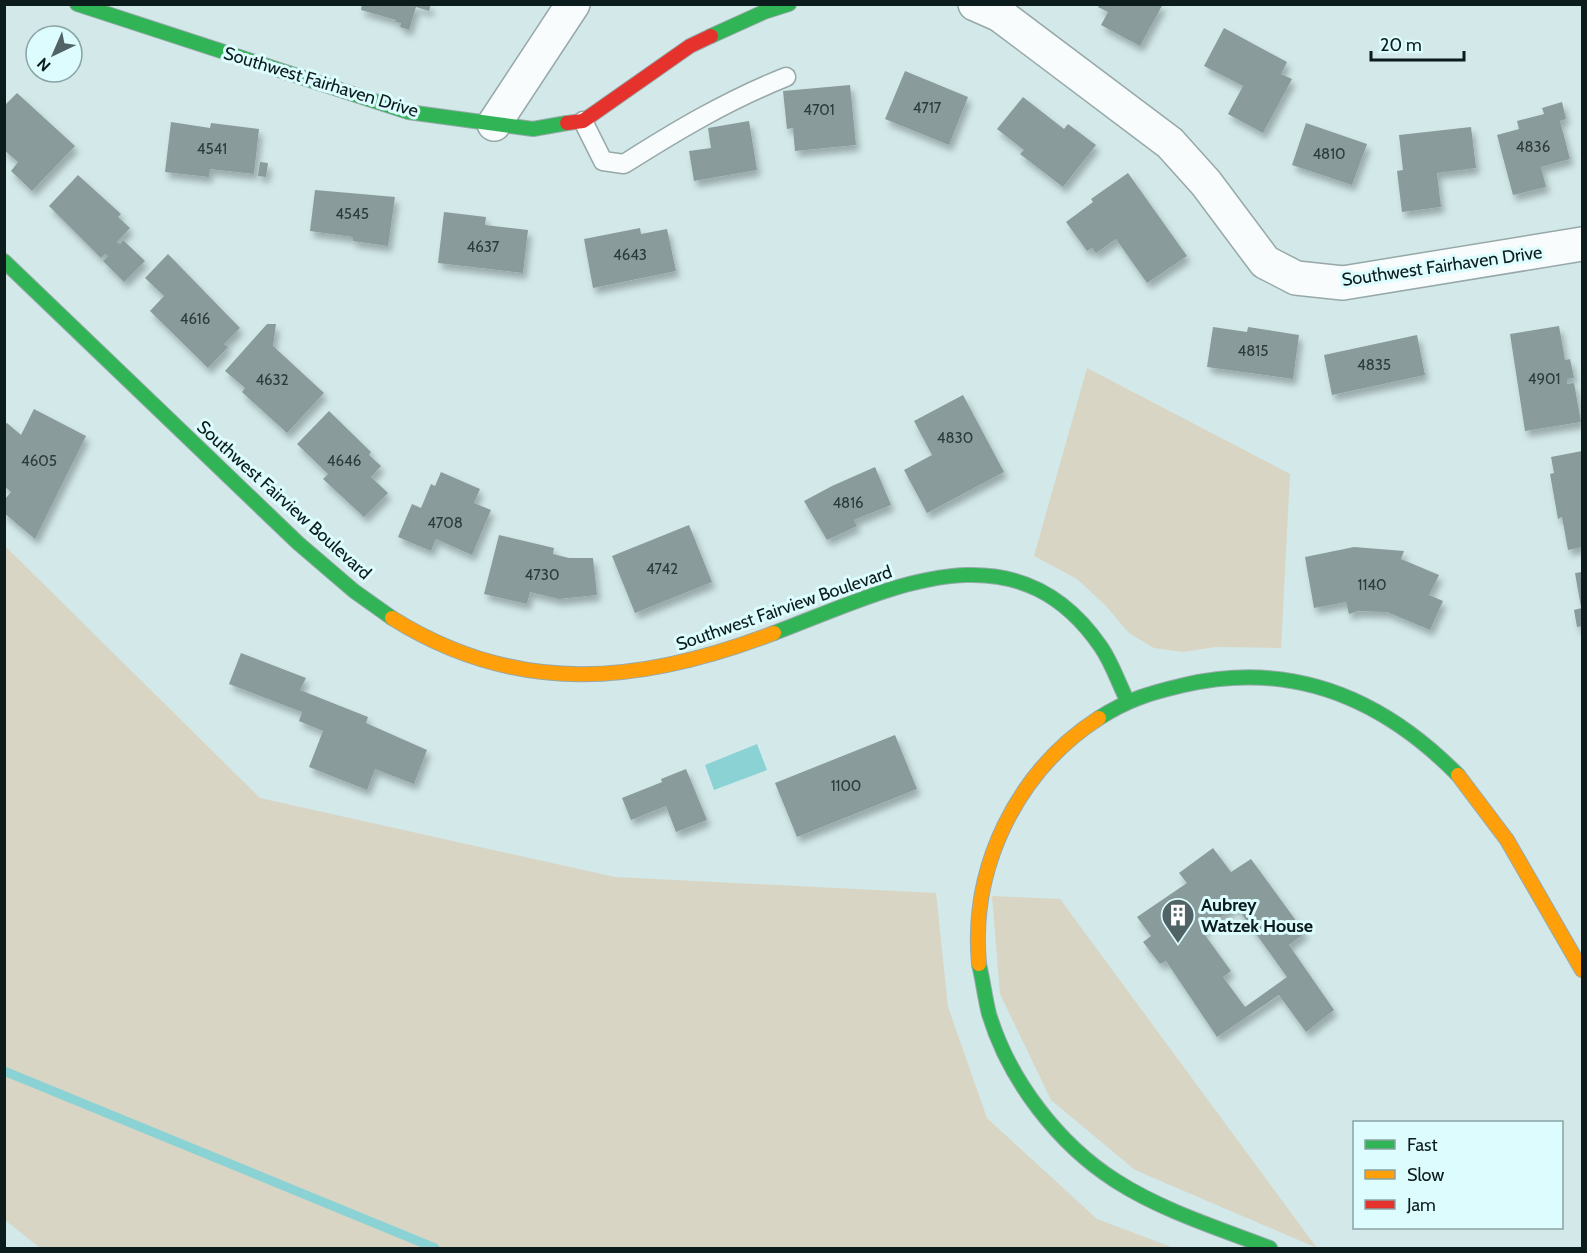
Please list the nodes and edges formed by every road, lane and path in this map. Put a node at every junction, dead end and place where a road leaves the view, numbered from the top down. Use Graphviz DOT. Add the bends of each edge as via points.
graph roads {
  1 [pos="77,4"];
  2 [pos="573,4"];
  3 [pos="789,4"];
  4 [pos="975,4"];
  5 [pos="786,77"];
  6 [pos="583,121"];
  7 [pos="494,124"];
  8 [pos="1582,244"];
  9 [pos="4,261"];
  10 [pos="1127,700"];
  11 [pos="1582,970"];
  12 [pos="1270,1248"];
  1 -- 7 [label="street, Southwest Fairhaven Drive" via="408,112"];
  2 -- 7 [label="street"];
  3 -- 6 [label="street, Southwest Fairhaven Drive" via="690,46"];
  4 -- 8 [label="street, Southwest Fairhaven Drive" via="1000,15 1170,143 1206,183 1265,262 1296,278 1343,283"];
  5 -- 6 [label="lane" via="736,98 624,164 603,161"];
  6 -- 7 [label="street, Southwest Fairhaven Drive" via="533,129"];
  9 -- 10 [label="street, Southwest Fairview Boulevard" via="324,564 389,616 450,650 526,670 628,673 704,657 928,578 987,574 1028,585 1089,632 1101,647"];
  10 -- 11 [label="street" via="1194,682 1255,677 1317,684 1361,701 1418,738 1468,787 1505,838"];
  10 -- 12 [label="street" via="1050,757 1008,817 994,844 980,899 976,923 980,983 998,1041 1029,1096 1066,1142 1126,1188"];
}
